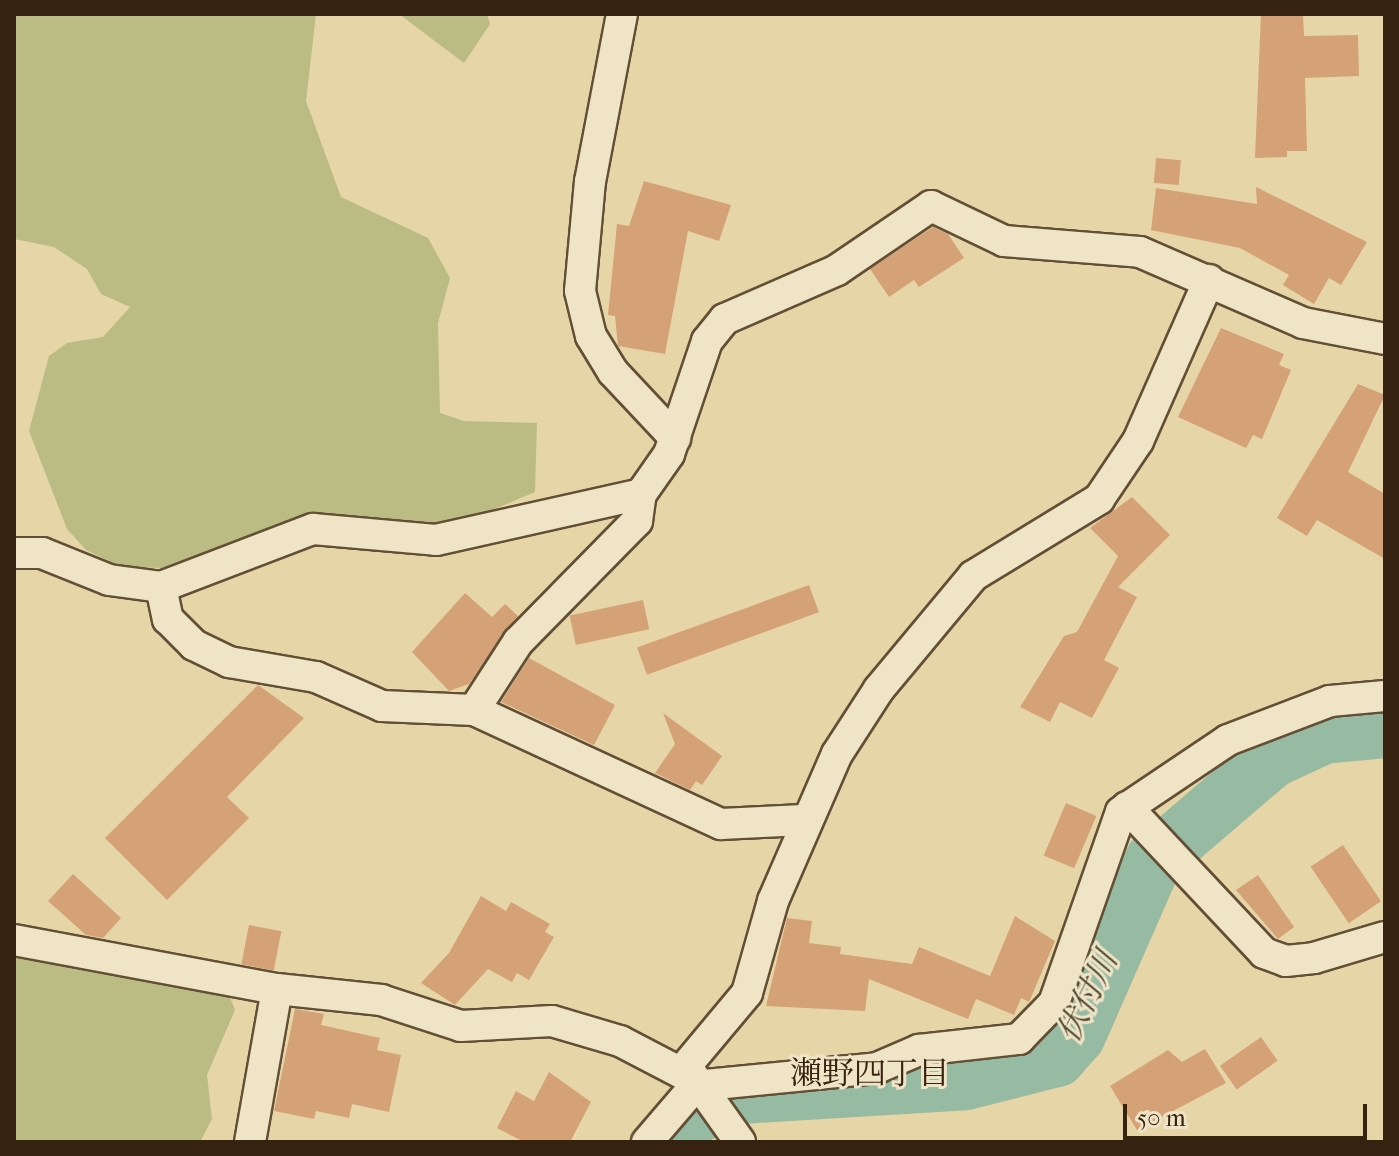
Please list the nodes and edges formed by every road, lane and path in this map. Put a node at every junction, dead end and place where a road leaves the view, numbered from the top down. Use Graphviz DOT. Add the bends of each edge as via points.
graph roads {
  1 [pos="622,14"];
  2 [pos="1209,280"];
  3 [pos="1385,339"];
  4 [pos="675,438"];
  5 [pos="641,494"];
  6 [pos="14,553"];
  7 [pos="161,587"];
  8 [pos="1385,696"];
  9 [pos="474,710"];
  10 [pos="1127,807"];
  11 [pos="803,820"];
  12 [pos="1385,937"];
  13 [pos="14,940"];
  14 [pos="277,989"];
  15 [pos="710,1105"];
  16 [pos="250,1142"];
  17 [pos="647,1142"];
  1 -- 4 [label="street" via="590,181 580,291 591,336 613,372"];
  2 -- 3 [label="street" via="1303,323"];
  2 -- 4 [label="street" via="1140,252 1004,241 931,206 837,270 725,319 707,341"];
  2 -- 11 [label="street" via="1138,441 1099,499 973,576 863,711"];
  4 -- 5 [label="street"];
  5 -- 7 [label="street" via="436,540 313,529"];
  5 -- 9 [label="street" via="637,521 621,542 518,642"];
  6 -- 7 [label="street" via="42,553 109,580"];
  7 -- 9 [label="street" via="168,619 194,645 229,662 316,677 382,706"];
  8 -- 10 [label="street" via="1330,701 1228,740"];
  9 -- 11 [label="street" via="721,824"];
  10 -- 12 [label="street" via="1264,953 1286,961 1314,958"];
  10 -- 15 [label="street" via="1054,1003 1019,1039 919,1050 877,1068"];
  11 -- 15 [label="street" via="747,993 724,1028 693,1054"];
  13 -- 14 [label="street"];
  14 -- 15 [label="street" via="381,1000 461,1026 552,1021 620,1041"];
  14 -- 16 [label="street"];
  15 -- 17 [label="street"];
}
